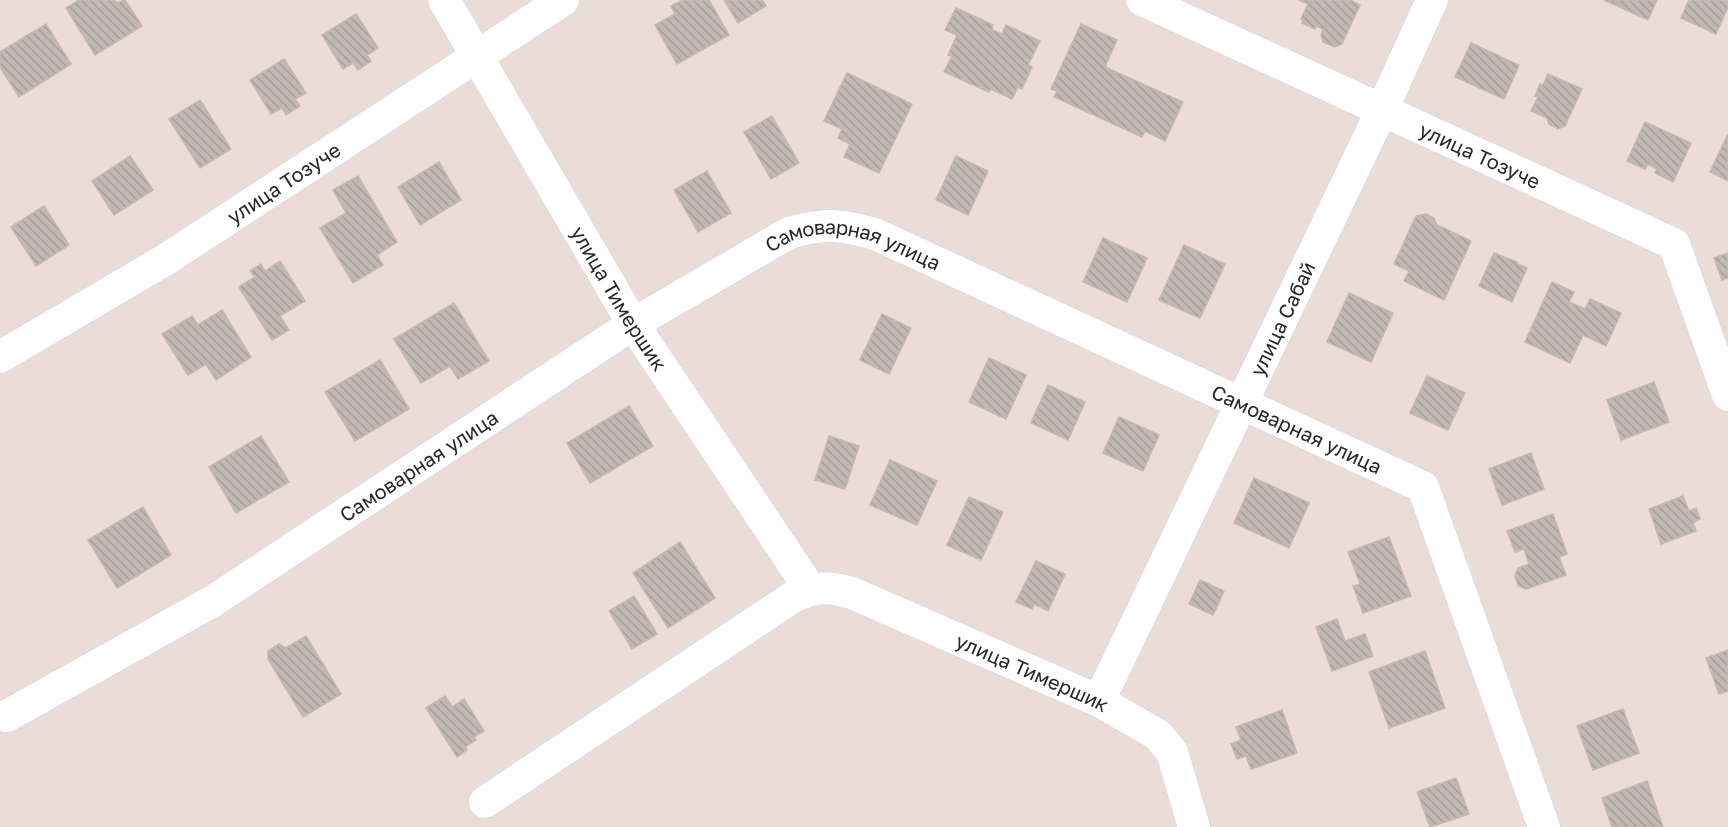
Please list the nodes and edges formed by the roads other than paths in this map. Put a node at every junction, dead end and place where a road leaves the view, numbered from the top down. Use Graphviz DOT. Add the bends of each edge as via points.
graph roads {
  1 [pos="444,0"];
  2 [pos="563,0"];
  3 [pos="1142,0"];
  4 [pos="1432,0"];
  5 [pos="477,56"];
  6 [pos="1382,110"];
  7 [pos="633,324"];
  8 [pos="0,357"];
  9 [pos="1728,395"];
  10 [pos="1242,404"];
  11 [pos="810,589"];
  12 [pos="1099,701"];
  13 [pos="7,716"];
  14 [pos="485,802"];
  15 [pos="1194,827"];
  16 [pos="1544,827"];
  1 -- 5 [label="street, улица Тимершик"];
  2 -- 5 [label="street, улица Тозуче"];
  3 -- 6 [label="street, улица Тозуче"];
  4 -- 6 [label="street, улица Сабай"];
  5 -- 7 [label="street, улица Тимершик"];
  5 -- 8 [label="street, улица Тозуче" via="165,260"];
  6 -- 9 [label="street, улица Тозуче" via="1674,244"];
  6 -- 10 [label="street, улица Сабай"];
  7 -- 10 [label="street, Самоварная улица" via="789,233 813,226 846,226 875,234"];
  7 -- 11 [label="street, улица Тимершик"];
  7 -- 13 [label="street, Самоварная улица" via="213,601"];
  10 -- 12 [label="street, улица Сабай"];
  10 -- 16 [label="street, Самоварная улица" via="1423,488"];
  11 -- 12 [label="street, улица Тимершик" via="830,586 852,593"];
  11 -- 14 [label="street, улица Тимершик"];
  12 -- 15 [label="street, улица Тимершик" via="1158,735 1172,752"];
}
